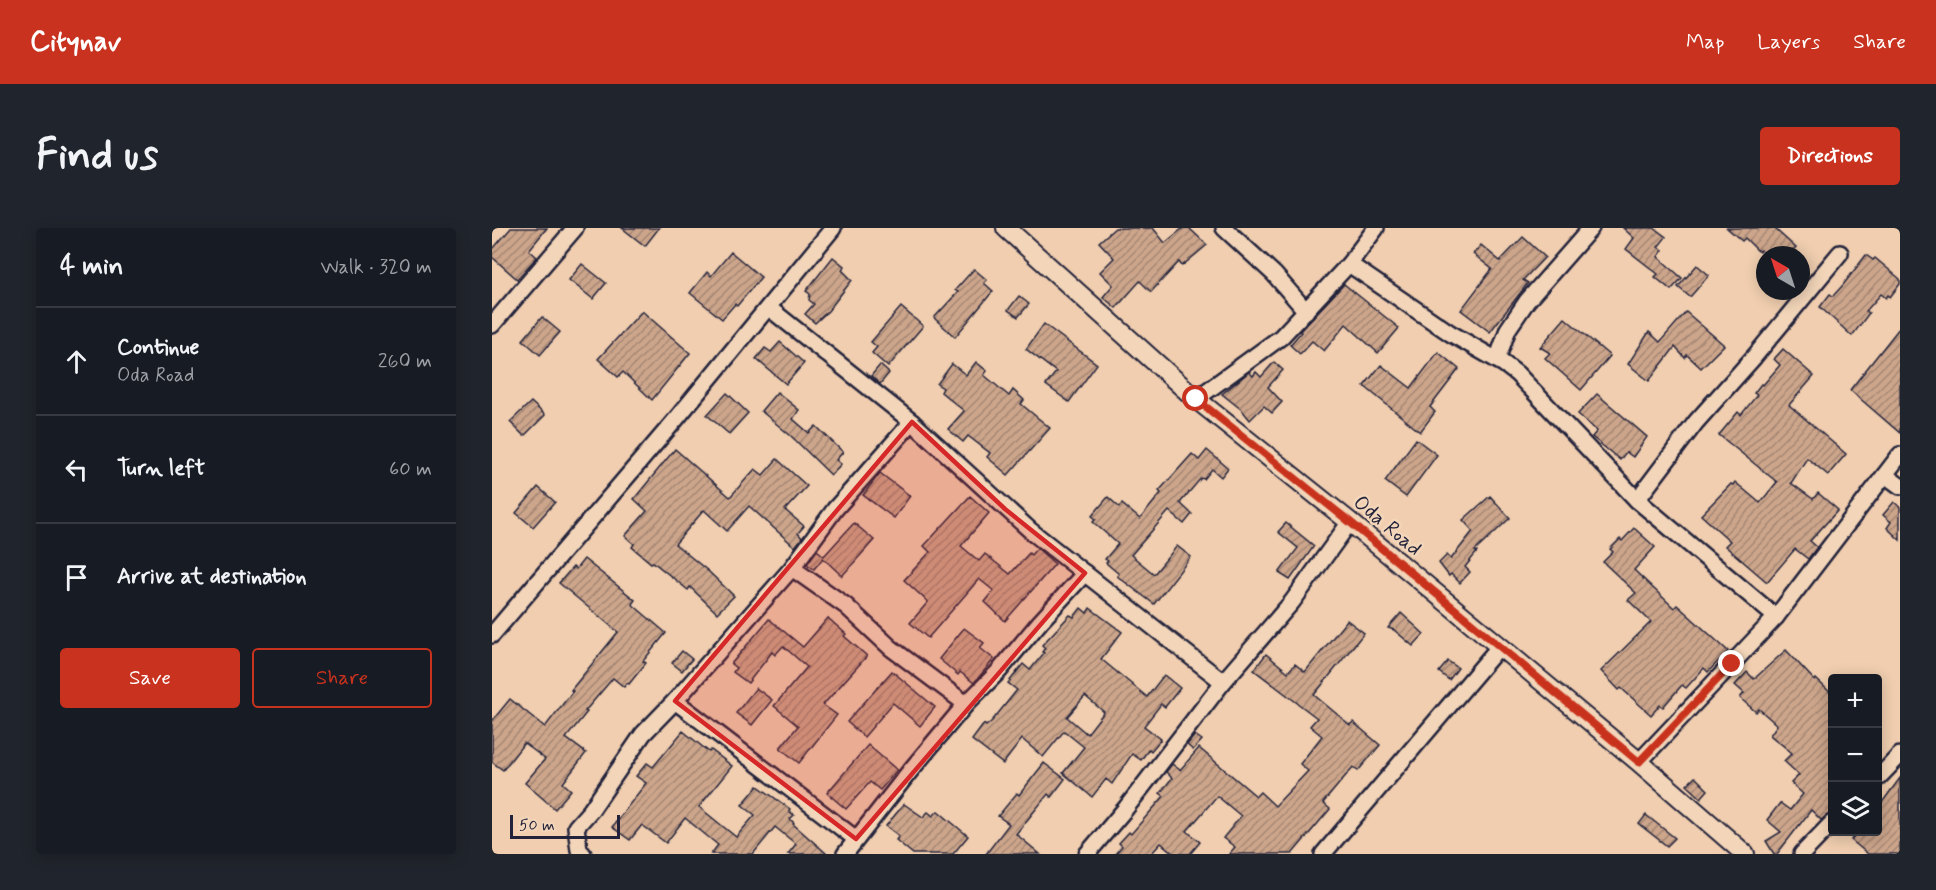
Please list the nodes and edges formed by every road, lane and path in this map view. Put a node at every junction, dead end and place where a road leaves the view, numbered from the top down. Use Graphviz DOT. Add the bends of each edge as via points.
graph roads {
  1 [pos="575,228"];
  2 [pos="833,228"];
  3 [pos="1006,228"];
  4 [pos="1224,228"];
  5 [pos="1376,228"];
  6 [pos="1591,228"];
  7 [pos="1840,253"];
  8 [pos="1349,264"];
  9 [pos="769,308"];
  10 [pos="1306,311"];
  11 [pos="492,325"];
  12 [pos="1497,360"];
  13 [pos="1196,399"];
  14 [pos="912,422"];
  15 [pos="1900,455"];
  16 [pos="1885,475"];
  17 [pos="1900,486"];
  18 [pos="1637,500"];
  19 [pos="1350,522"];
  20 [pos="792,568"];
  21 [pos="1085,573"];
  22 [pos="1776,617"];
  23 [pos="492,635"];
  24 [pos="1499,647"];
  25 [pos="1223,682"];
  26 [pos="675,701"];
  27 [pos="966,704"];
  28 [pos="1900,755"];
  29 [pos="1639,762"];
  30 [pos="1882,774"];
  31 [pos="1828,828"];
  32 [pos="856,839"];
  33 [pos="583,854"];
  34 [pos="845,854"];
  35 [pos="1087,854"];
  36 [pos="1323,854"];
  37 [pos="1745,854"];
  38 [pos="1802,854"];
  1 -- 11 [label="street"];
  2 -- 9 [label="street"];
  3 -- 13 [label="street, Oda Road"];
  4 -- 10 [label="street" via="1274,274"];
  5 -- 8 [label="street"];
  6 -- 12 [label="street" via="1527,301 1508,329"];
  7 -- 18 [label="street" via="1696,422"];
  8 -- 10 [label="street"];
  8 -- 12 [label="street"];
  9 -- 14 [label="street"];
  9 -- 23 [label="street"];
  10 -- 13 [label="street" via="1281,337"];
  12 -- 18 [label="street" via="1517,374"];
  13 -- 19 [label="street, Oda Road"];
  14 -- 20 [label="street" via="835,509"];
  14 -- 21 [label="street" via="1005,509"];
  15 -- 16 [label="street"];
  16 -- 17 [label="street"];
  16 -- 22 [label="street"];
  18 -- 22 [label="street"];
  19 -- 24 [label="street, Oda Road"];
  19 -- 25 [label="street" via="1292,602"];
  20 -- 26 [label="street"];
  20 -- 27 [label="street" via="846,606 891,648"];
  21 -- 25 [label="street"];
  21 -- 27 [label="street"];
  22 -- 29 [label="street"];
  24 -- 29 [label="street, Oda Road"];
  24 -- 36 [label="street"];
  25 -- 35 [label="street"];
  26 -- 32 [label="street"];
  26 -- 33 [label="street" via="643,734 576,827"];
  27 -- 32 [label="street"];
  28 -- 30 [label="street"];
  29 -- 37 [label="street, Oda Road"];
  31 -- 38 [label="street"];
  32 -- 34 [label="street"];
}
